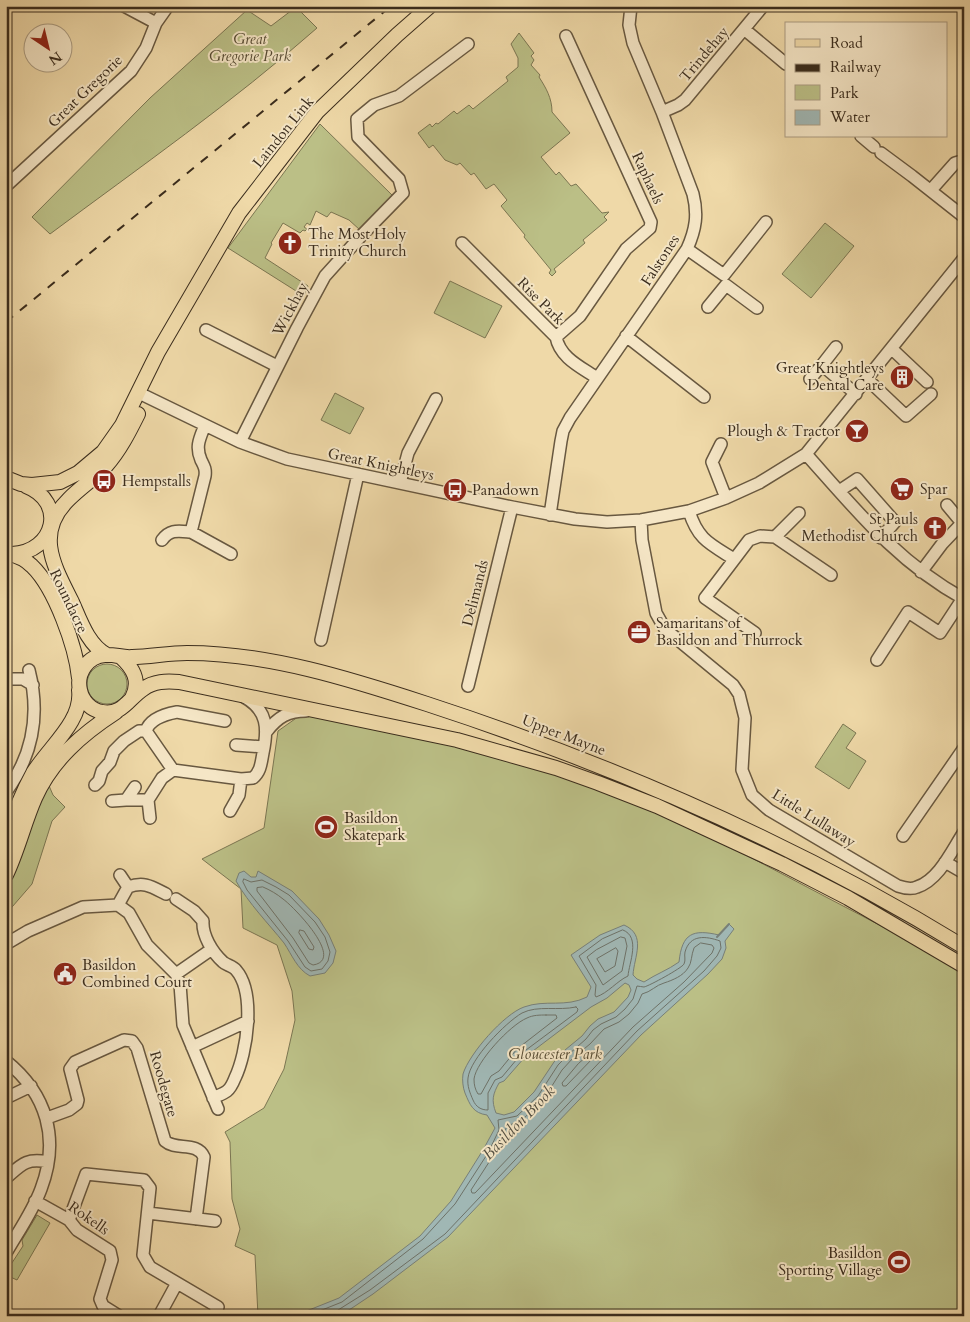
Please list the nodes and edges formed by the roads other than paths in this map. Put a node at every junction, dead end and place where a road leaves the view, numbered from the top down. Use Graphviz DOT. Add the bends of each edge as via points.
graph roads {
  1 [pos="124,6"];
  2 [pos="168,6"];
  3 [pos="430,6"];
  4 [pos="631,6"];
  5 [pos="763,6"];
  6 [pos="156,23"];
  7 [pos="744,29"];
  8 [pos="566,36"];
  9 [pos="468,44"];
  10 [pos="785,63"];
  11 [pos="662,112"];
  12 [pos="863,138"];
  13 [pos="964,158"];
  14 [pos="6,186"];
  15 [pos="931,190"];
  16 [pos="964,218"];
  17 [pos="766,222"];
  18 [pos="462,243"];
  19 [pos="687,248"];
  20 [pos="964,258"];
  21 [pos="725,280"];
  22 [pos="708,307"];
  23 [pos="757,308"];
  24 [pos="206,330"];
  25 [pos="626,336"];
  26 [pos="556,337"];
  27 [pos="836,347"];
  28 [pos="892,349"];
  29 [pos="822,365"];
  30 [pos="277,366"];
  31 [pos="598,378"];
  32 [pos="810,379"];
  33 [pos="868,379"];
  34 [pos="928,382"];
  35 [pos="856,394"];
  36 [pos="931,394"];
  37 [pos="143,395"];
  38 [pos="704,397"];
  39 [pos="436,399"];
  40 [pos="206,425"];
  41 [pos="240,442"];
  42 [pos="721,444"];
  43 [pos="806,454"];
  44 [pos="358,474"];
  45 [pos="6,478"];
  46 [pos="400,483"];
  47 [pos="21,484"];
  48 [pos="6,486"];
  49 [pos="838,491"];
  50 [pos="726,498"];
  51 [pos="947,505"];
  52 [pos="512,507"];
  53 [pos="689,511"];
  54 [pos="799,513"];
  55 [pos="550,515"];
  56 [pos="641,520"];
  57 [pos="51,528"];
  58 [pos="191,532"];
  59 [pos="775,536"];
  60 [pos="881,538"];
  61 [pos="162,540"];
  62 [pos="7,553"];
  63 [pos="231,554"];
  64 [pos="734,559"];
  65 [pos="921,572"];
  66 [pos="831,575"];
  67 [pos="963,599"];
  68 [pos="755,633"];
  69 [pos="321,640"];
  70 [pos="114,656"];
  71 [pos="877,660"];
  72 [pos="29,670"];
  73 [pos="6,679"];
  74 [pos="79,684"];
  75 [pos="33,686"];
  76 [pos="468,686"];
  77 [pos="238,694"];
  78 [pos="126,705"];
  79 [pos="327,712"];
  80 [pos="225,721"];
  81 [pos="146,731"];
  82 [pos="267,731"];
  83 [pos="236,745"];
  84 [pos="264,747"];
  85 [pos="964,748"];
  86 [pos="173,770"];
  87 [pos="242,779"];
  88 [pos="95,785"];
  89 [pos="135,787"];
  90 [pos="6,792"];
  91 [pos="35,799"];
  92 [pos="126,800"];
  93 [pos="148,800"];
  94 [pos="112,801"];
  95 [pos="230,811"];
  96 [pos="150,818"];
  97 [pos="964,832"];
  98 [pos="7,835"];
  99 [pos="903,836"];
  100 [pos="6,859"];
  101 [pos="945,862"];
  102 [pos="964,873"];
  103 [pos="6,874"];
  104 [pos="120,875"];
  105 [pos="128,887"];
  106 [pos="118,905"];
  107 [pos="6,944"];
  108 [pos="964,947"];
  109 [pos="212,948"];
  110 [pos="964,966"];
  111 [pos="176,974"];
  112 [pos="248,1021"];
  113 [pos="192,1046"];
  114 [pos="6,1061"];
  115 [pos="31,1086"];
  116 [pos="6,1098"];
  117 [pos="213,1098"];
  118 [pos="218,1109"];
  119 [pos="47,1118"];
  120 [pos="48,1162"];
  121 [pos="6,1178"];
  122 [pos="35,1201"];
  123 [pos="148,1213"];
  124 [pos="196,1219"];
  125 [pos="69,1220"];
  126 [pos="215,1221"];
  127 [pos="6,1253"];
  128 [pos="177,1283"];
  129 [pos="119,1316"];
  130 [pos="160,1316"];
  131 [pos="213,1316"];
  1 -- 6 [label="street"];
  2 -- 6 [label="street, Great Gregorie"];
  3 -- 37 [label="main road, Laindon Link" via="318,112 239,213 188,301 174,338"];
  4 -- 11 [label="street, Falstones" via="629,25 633,42"];
  5 -- 7 [label="street, Trindehay"];
  6 -- 14 [label="street, Great Gregorie" via="146,48 131,71"];
  7 -- 10 [label="street"];
  7 -- 11 [label="street, Trindehay" via="685,100"];
  8 -- 26 [label="street, Raphaels" via="651,222 650,228 616,261 580,316"];
  9 -- 30 [label="street, Wickhay" via="399,96 374,104 357,120 358,137 399,179 403,193 325,276"];
  11 -- 19 [label="street, Falstones" via="696,208 693,236"];
  12 -- 15 [label="street"];
  13 -- 15 [label="street" via="954,162"];
  15 -- 16 [label="street"];
  17 -- 21 [label="street"];
  18 -- 26 [label="street, Rise Park"];
  19 -- 21 [label="street"];
  19 -- 25 [label="street, Falstones"];
  20 -- 28 [label="street, Great Knightleys"];
  21 -- 22 [label="street"];
  21 -- 23 [label="street"];
  24 -- 30 [label="street"];
  25 -- 31 [label="street, Falstones"];
  25 -- 38 [label="street"];
  26 -- 31 [label="street, Rise Park" via="568,358"];
  27 -- 29 [label="street"];
  28 -- 33 [label="street, Great Knightleys"];
  28 -- 34 [label="street"];
  29 -- 32 [label="street"];
  29 -- 35 [label="street"];
  30 -- 41 [label="street, Wickhay"];
  31 -- 55 [label="street, Falstones" via="563,431"];
  33 -- 35 [label="street, Great Knightleys"];
  33 -- 36 [label="street" via="906,416"];
  35 -- 43 [label="street, Great Knightleys"];
  37 -- 40 [label="street, Great Knightleys"];
  37 -- 47 [label="main road, Laindon Link" via="103,452 86,468 52,484"];
  37 -- 57 [label="main road, Laindon Link" via="114,456 62,506"];
  39 -- 46 [label="street" via="408,453"];
  40 -- 41 [label="street, Great Knightleys"];
  40 -- 58 [label="street" via="197,445 206,476"];
  41 -- 44 [label="street, Great Knightleys" via="287,459"];
  42 -- 50 [label="street" via="712,462"];
  43 -- 49 [label="street"];
  43 -- 50 [label="street, Great Knightleys"];
  44 -- 46 [label="street, Great Knightleys"];
  44 -- 69 [label="street"];
  45 -- 47 [label="main road"];
  46 -- 52 [label="street, Great Knightleys"];
  47 -- 48 [label="main road"];
  47 -- 57 [label="main road, Roundacre" via="44,498 50,511"];
  49 -- 60 [label="street"];
  49 -- 60 [label="street" via="857,478 895,522"];
  50 -- 53 [label="street, Great Knightleys"];
  51 -- 65 [label="street" via="962,523"];
  52 -- 55 [label="street, Great Knightleys"];
  52 -- 76 [label="street, Delimands"];
  53 -- 56 [label="street, Great Knightleys"];
  53 -- 64 [label="street" via="700,536"];
  54 -- 59 [label="street"];
  55 -- 56 [label="street, Great Knightleys" via="607,522"];
  56 -- 101 [label="street, Little Lullaway" via="656,613 665,629 733,684 739,694 745,718 742,770 752,795 769,810 898,886 907,889 918,887 932,878"];
  57 -- 62 [label="main road" via="34,548 23,553"];
  57 -- 70 [label="main road, Roundacre" via="50,549 55,568 90,639 100,650"];
  58 -- 61 [label="street" via="172,530"];
  58 -- 63 [label="street"];
  59 -- 64 [label="street" via="749,540"];
  59 -- 66 [label="street"];
  60 -- 65 [label="street"];
  62 -- 74 [label="main road, Roundacre" via="33,566 46,586 71,637"];
  64 -- 68 [label="street" via="705,598"];
  65 -- 67 [label="street"];
  67 -- 71 [label="street" via="940,633 908,612"];
  70 -- 74 [label="main road, Upper Mayne" via="95,657 87,663"];
  70 -- 78 [label="main road" via="129,665 134,673 135,693"];
  70 -- 108 [label="main road, Upper Mayne" via="188,653 265,661 336,677 468,718 609,770 713,815 868,892"];
  72 -- 75 [label="street"];
  73 -- 75 [label="street" via="23,679"];
  74 -- 78 [label="main road" via="81,696 95,709 108,712"];
  74 -- 98 [label="main road" via="80,701 76,714 32,774"];
  75 -- 90 [label="street" via="32,738"];
  77 -- 78 [label="main road" via="179,682 162,682 142,689"];
  77 -- 79 [label="main road"];
  77 -- 82 [label="street" via="255,704 263,715"];
  78 -- 91 [label="main road" via="88,731 67,751 50,771"];
  79 -- 82 [label="street" via="291,712 279,718"];
  79 -- 110 [label="main road" via="510,754 657,806 848,898"];
  80 -- 81 [label="street" via="170,713 148,725"];
  81 -- 86 [label="street"];
  81 -- 88 [label="street" via="139,731 114,751"];
  82 -- 84 [label="street"];
  83 -- 84 [label="street"];
  84 -- 87 [label="street" via="259,772 253,778"];
  85 -- 99 [label="street"];
  86 -- 87 [label="street"];
  86 -- 93 [label="street" via="162,778"];
  87 -- 95 [label="street" via="239,795"];
  89 -- 92 [label="street"];
  91 -- 100 [label="street"];
  91 -- 103 [label="main road"];
  92 -- 93 [label="street"];
  92 -- 94 [label="street"];
  93 -- 96 [label="street"];
  97 -- 101 [label="street, Little Lullaway"];
  101 -- 102 [label="street"];
  104 -- 105 [label="street"];
  105 -- 106 [label="street"];
  105 -- 109 [label="street" via="143,883 194,911 203,921 203,929"];
  106 -- 107 [label="street" via="83,907"];
  106 -- 111 [label="street" via="129,913 147,944"];
  109 -- 111 [label="street"];
  109 -- 112 [label="street" via="223,963 236,969 245,988"];
  111 -- 113 [label="street" via="180,984 183,1025"];
  112 -- 113 [label="street"];
  112 -- 117 [label="street" via="238,1071 228,1091"];
  113 -- 117 [label="street"];
  114 -- 115 [label="street"];
  115 -- 116 [label="street"];
  115 -- 119 [label="street"];
  117 -- 118 [label="street"];
  119 -- 120 [label="street" via="51,1140"];
  119 -- 124 [label="street, Roodegate" via="77,1104 70,1069 75,1062 124,1040 132,1041 137,1048 165,1141 172,1146 197,1148 204,1157"];
  120 -- 121 [label="street" via="25,1162"];
  120 -- 122 [label="street"];
  122 -- 125 [label="street, Rokells"];
  122 -- 127 [label="street"];
  123 -- 124 [label="street"];
  123 -- 125 [label="street" via="150,1188 144,1180 86,1174"];
  123 -- 128 [label="street" via="144,1258 150,1268"];
  124 -- 126 [label="street"];
  125 -- 129 [label="street, Rokells" via="76,1230 111,1254 100,1299 103,1306"];
  128 -- 130 [label="street"];
  128 -- 131 [label="street" via="218,1307"];
}
